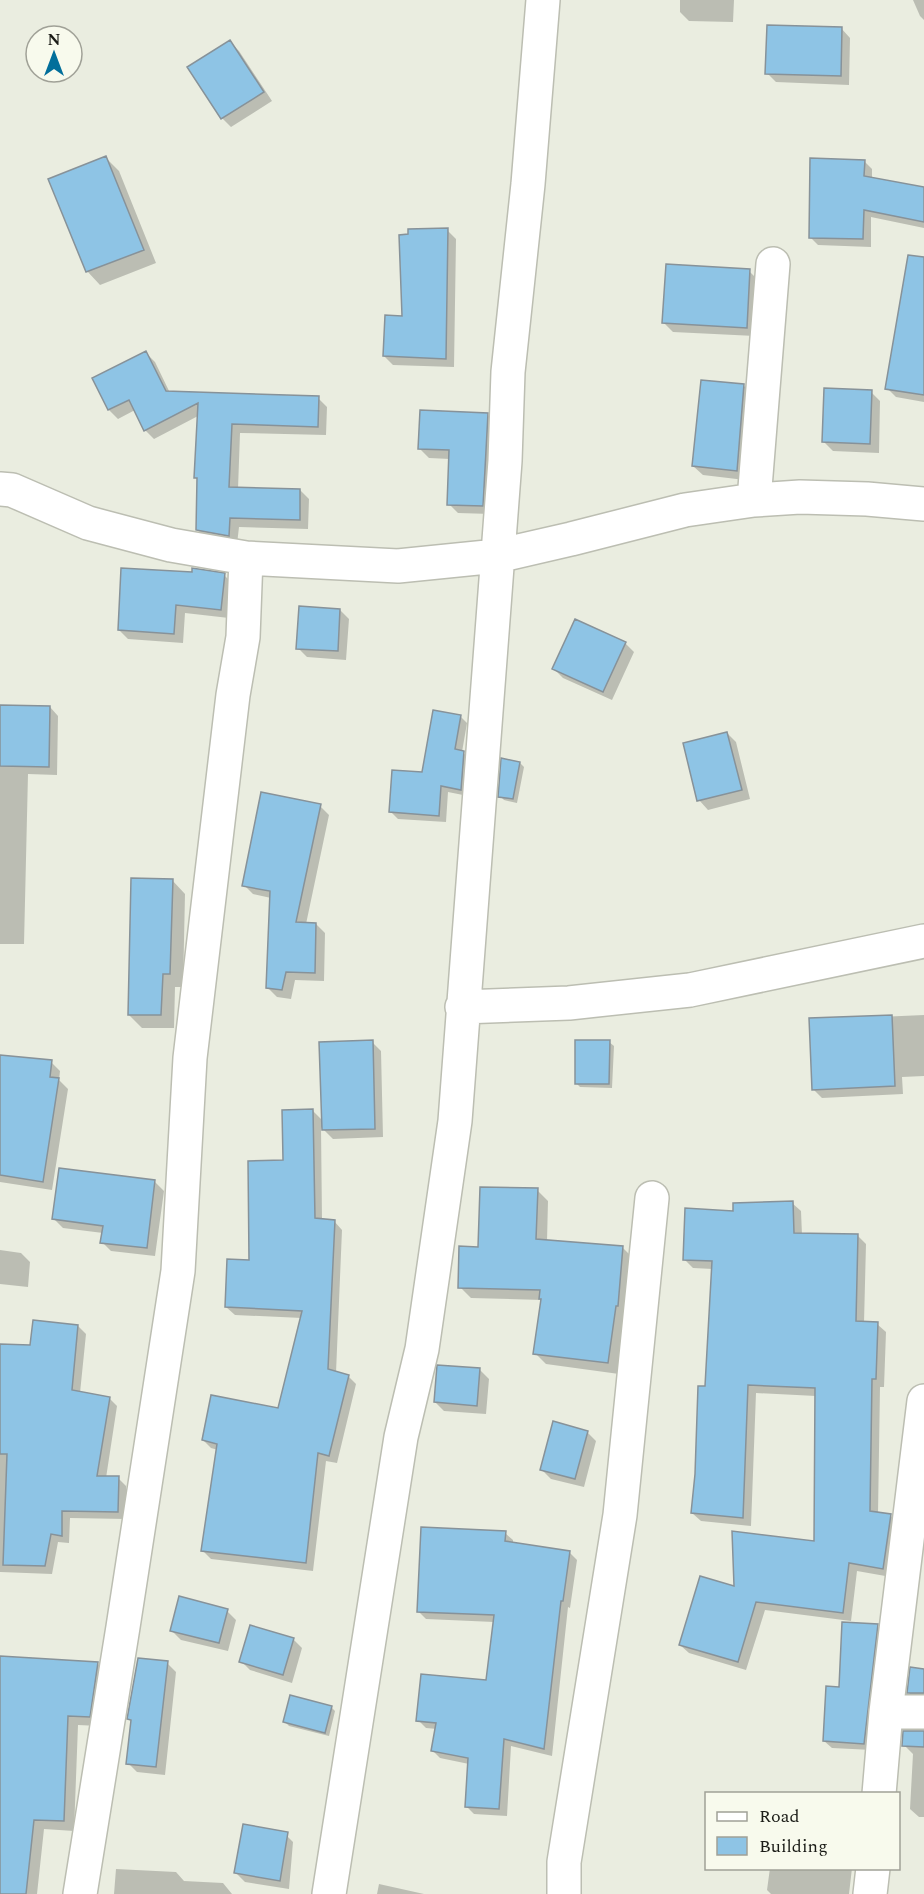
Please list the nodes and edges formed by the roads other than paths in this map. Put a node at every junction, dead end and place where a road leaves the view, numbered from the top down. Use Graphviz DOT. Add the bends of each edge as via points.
graph roads {
  1 [pos="543,0"];
  2 [pos="773,264"];
  3 [pos="0,489"];
  4 [pos="754,500"];
  5 [pos="924,504"];
  6 [pos="497,556"];
  7 [pos="246,558"];
  8 [pos="924,941"];
  9 [pos="462,1007"];
  10 [pos="652,1198"];
  11 [pos="924,1401"];
  12 [pos="886,1712"];
  13 [pos="924,1712"];
  14 [pos="879,1792"];
  15 [pos="873,1870"];
  16 [pos="80,1894"];
  17 [pos="328,1894"];
  18 [pos="564,1894"];
  19 [pos="870,1894"];
  1 -- 6 [label="street" via="508,372"];
  2 -- 4 [label="street"];
  3 -- 7 [label="street" via="12,490 88,523 171,545"];
  4 -- 5 [label="street" via="800,497"];
  4 -- 6 [label="street" via="685,510"];
  6 -- 7 [label="street" via="398,566"];
  6 -- 9 [label="street"];
  7 -- 16 [label="street" via="243,637 190,1058 178,1271"];
  8 -- 9 [label="street" via="690,990 569,1004"];
  9 -- 17 [label="street" via="454,1120 422,1349 401,1437"];
  10 -- 18 [label="street" via="620,1515 564,1862"];
  11 -- 12 [label="street"];
  12 -- 13 [label="street"];
  12 -- 14 [label="street"];
  15 -- 19 [label="street"];
}
